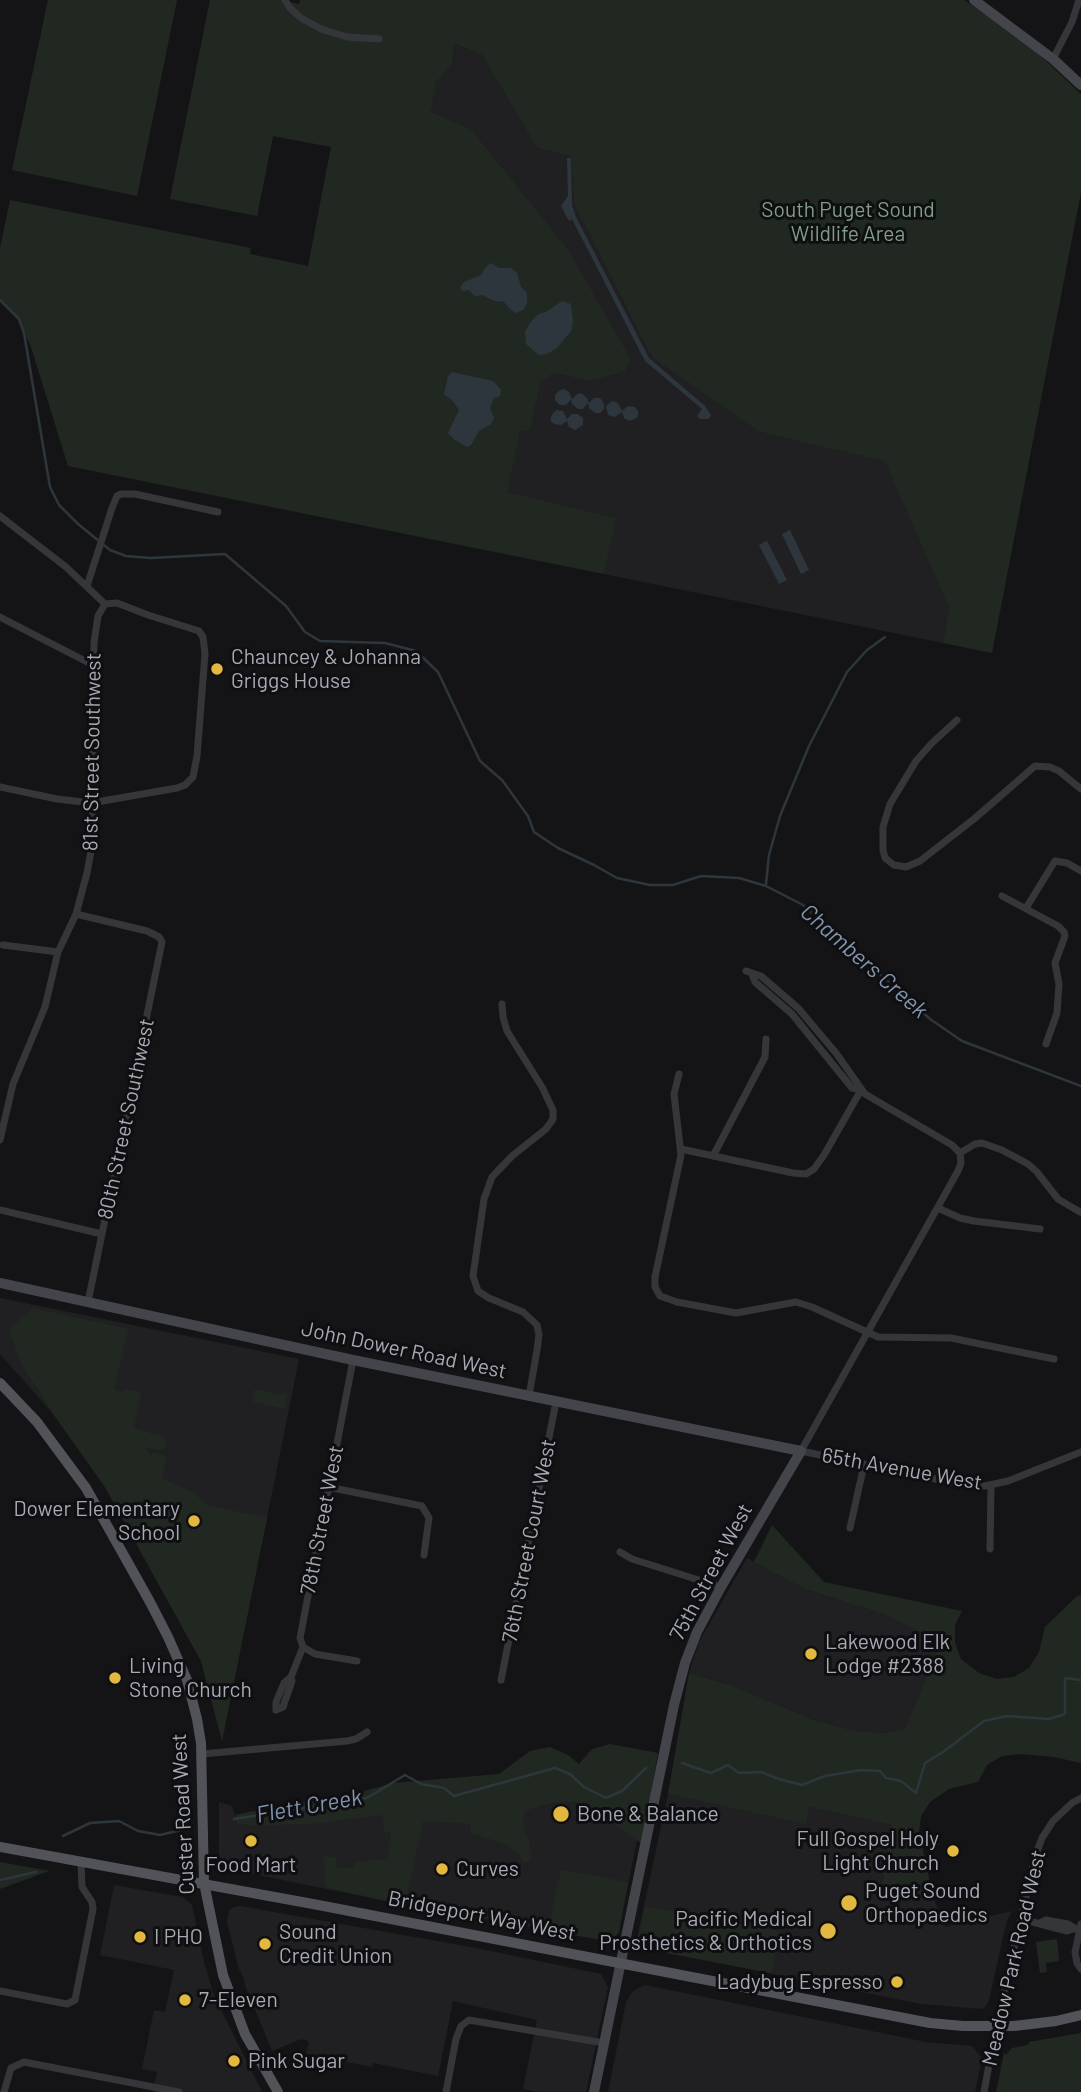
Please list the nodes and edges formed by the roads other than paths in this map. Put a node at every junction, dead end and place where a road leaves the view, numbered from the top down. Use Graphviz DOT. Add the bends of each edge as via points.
graph roads {
  1 [pos="285,0"];
  2 [pos="974,0"];
  3 [pos="1079,0"];
  4 [pos="379,39"];
  5 [pos="1053,59"];
  6 [pos="1081,85"];
  7 [pos="218,512"];
  8 [pos="0,516"];
  9 [pos="87,586"];
  10 [pos="105,604"];
  11 [pos="0,617"];
  12 [pos="93,665"];
  13 [pos="957,720"];
  14 [pos="0,787"];
  15 [pos="1081,789"];
  16 [pos="91,803"];
  17 [pos="1081,871"];
  18 [pos="1002,896"];
  19 [pos="1026,908"];
  20 [pos="76,914"];
  21 [pos="3,945"];
  22 [pos="58,952"];
  23 [pos="749,973"];
  24 [pos="502,1004"];
  25 [pos="766,1039"];
  26 [pos="1046,1044"];
  27 [pos="679,1074"];
  28 [pos="861,1090"];
  29 [pos="0,1140"];
  30 [pos="681,1149"];
  31 [pos="960,1153"];
  32 [pos="713,1156"];
  33 [pos="938,1208"];
  34 [pos="0,1210"];
  35 [pos="1080,1212"];
  36 [pos="1040,1229"];
  37 [pos="102,1234"];
  38 [pos="0,1283"];
  39 [pos="88,1302"];
  40 [pos="867,1333"];
  41 [pos="1054,1359"];
  42 [pos="353,1360"];
  43 [pos="0,1383"];
  44 [pos="529,1396"];
  45 [pos="556,1402"];
  46 [pos="801,1451"];
  47 [pos="1081,1452"];
  48 [pos="864,1465"];
  49 [pos="991,1486"];
  50 [pos="328,1487"];
  51 [pos="850,1528"];
  52 [pos="990,1549"];
  53 [pos="620,1552"];
  54 [pos="424,1555"];
  55 [pos="721,1587"];
  56 [pos="303,1647"];
  57 [pos="357,1661"];
  58 [pos="291,1677"];
  59 [pos="501,1680"];
  60 [pos="367,1732"];
  61 [pos="202,1754"];
  62 [pos="1081,1798"];
  63 [pos="0,1847"];
  64 [pos="81,1863"];
  65 [pos="205,1883"];
  66 [pos="1021,1919"];
  67 [pos="1078,1927"];
  68 [pos="622,1962"];
  69 [pos="1081,1969"];
  70 [pos="0,1991"];
  71 [pos="1081,2015"];
  72 [pos="996,2027"];
  73 [pos="604,2043"];
  74 [pos="150,2089"];
  75 [pos="4,2092"];
  76 [pos="179,2092"];
  77 [pos="278,2092"];
  78 [pos="446,2092"];
  79 [pos="594,2092"];
  80 [pos="984,2092"];
  1 -- 4 [label="street" via="301,18 321,29"];
  2 -- 5 [label="street"];
  3 -- 5 [label="street"];
  5 -- 6 [label="street"];
  7 -- 9 [label="street" via="127,493 117,496"];
  8 -- 9 [label="street"];
  9 -- 10 [label="street"];
  10 -- 12 [label="street, 81st Street Southwest" via="96,625"];
  10 -- 16 [label="street" via="117,603 196,629 203,638 205,654 193,777 177,788"];
  11 -- 12 [label="street"];
  12 -- 16 [label="street, 81st Street Southwest"];
  13 -- 15 [label="street" via="916,761 890,803 883,850 894,865 906,867 920,861 1035,766 1059,771"];
  14 -- 16 [label="street"];
  16 -- 20 [label="street, 81st Street Southwest" via="91,853"];
  17 -- 19 [label="street" via="1055,861"];
  18 -- 19 [label="street"];
  19 -- 26 [label="street" via="1062,929 1065,936 1055,964 1057,1013"];
  20 -- 22 [label="street, 81st Street Southwest"];
  20 -- 37 [label="street, 80th Street Southwest" via="147,931 162,942"];
  21 -- 22 [label="street"];
  22 -- 29 [label="street, 81st Street Southwest" via="45,1007 13,1084"];
  23 -- 28 [label="street" via="792,1014 852,1088"];
  24 -- 44 [label="street" via="507,1031 553,1110 546,1129 492,1177 484,1199 473,1276 478,1291 523,1312 537,1325"];
  25 -- 32 [label="street" via="765,1056"];
  27 -- 30 [label="street" via="674,1094"];
  28 -- 31 [label="street"];
  28 -- 32 [label="street" via="824,1155 808,1173"];
  30 -- 32 [label="street"];
  30 -- 40 [label="street" via="656,1271 660,1296 736,1313 796,1303"];
  31 -- 33 [label="street, 75th Street West" via="959,1169"];
  31 -- 35 [label="street" via="979,1143 993,1145 1028,1164 1058,1199"];
  33 -- 36 [label="street" via="974,1221"];
  33 -- 40 [label="street, 75th Street West"];
  34 -- 37 [label="street"];
  37 -- 39 [label="street, 80th Street Southwest"];
  38 -- 39 [label="street, John Dower Road West"];
  39 -- 42 [label="street, John Dower Road West"];
  40 -- 41 [label="street" via="951,1338"];
  40 -- 46 [label="street, 75th Street West"];
  42 -- 44 [label="street, John Dower Road West"];
  42 -- 50 [label="street, 78th Street West"];
  43 -- 61 [label="main road, Custer Road West" via="37,1422 86,1488 150,1602 187,1680"];
  44 -- 45 [label="street, John Dower Road West"];
  45 -- 46 [label="street, John Dower Road West"];
  45 -- 59 [label="street, 76th Street Court West"];
  46 -- 48 [label="street, 65th Avenue West"];
  46 -- 55 [label="street, 75th Street West"];
  47 -- 49 [label="street, 65th Avenue West"];
  48 -- 49 [label="street, 65th Avenue West"];
  48 -- 51 [label="street"];
  49 -- 52 [label="street"];
  50 -- 54 [label="street" via="422,1506 429,1518"];
  50 -- 56 [label="street, 78th Street West" via="300,1638"];
  53 -- 55 [label="street"];
  55 -- 68 [label="street, 75th Street West" via="692,1643 681,1677"];
  56 -- 57 [label="street" via="315,1654"];
  56 -- 58 [label="street, 78th Street West"];
  60 -- 61 [label="street" via="354,1740"];
  61 -- 65 [label="main road, Custer Road West"];
  62 -- 66 [label="street, Meadow Park Road West" via="1061,1812 1042,1838"];
  63 -- 64 [label="main road, Bridgeport Way West"];
  64 -- 65 [label="main road, Bridgeport Way West"];
  64 -- 70 [label="street" via="82,1887 93,1909 76,1998 67,2004"];
  65 -- 68 [label="main road, Bridgeport Way West"];
  65 -- 77 [label="main road, Custer Road West" via="234,2008"];
  66 -- 67 [label="street" via="1068,1931"];
  66 -- 72 [label="street, Meadow Park Road West"];
  67 -- 69 [label="street" via="1075,1952"];
  68 -- 72 [label="main road, Bridgeport Way West" via="930,2023"];
  68 -- 73 [label="street, 75th Street West"];
  71 -- 72 [label="main road, Bridgeport Way West"];
  72 -- 80 [label="street, Meadow Park Road West"];
  73 -- 78 [label="street" via="469,2020 456,2039"];
  73 -- 79 [label="street, 75th Street West"];
  74 -- 75 [label="street" via="30,2063 9,2071"];
  74 -- 76 [label="street"];
}
